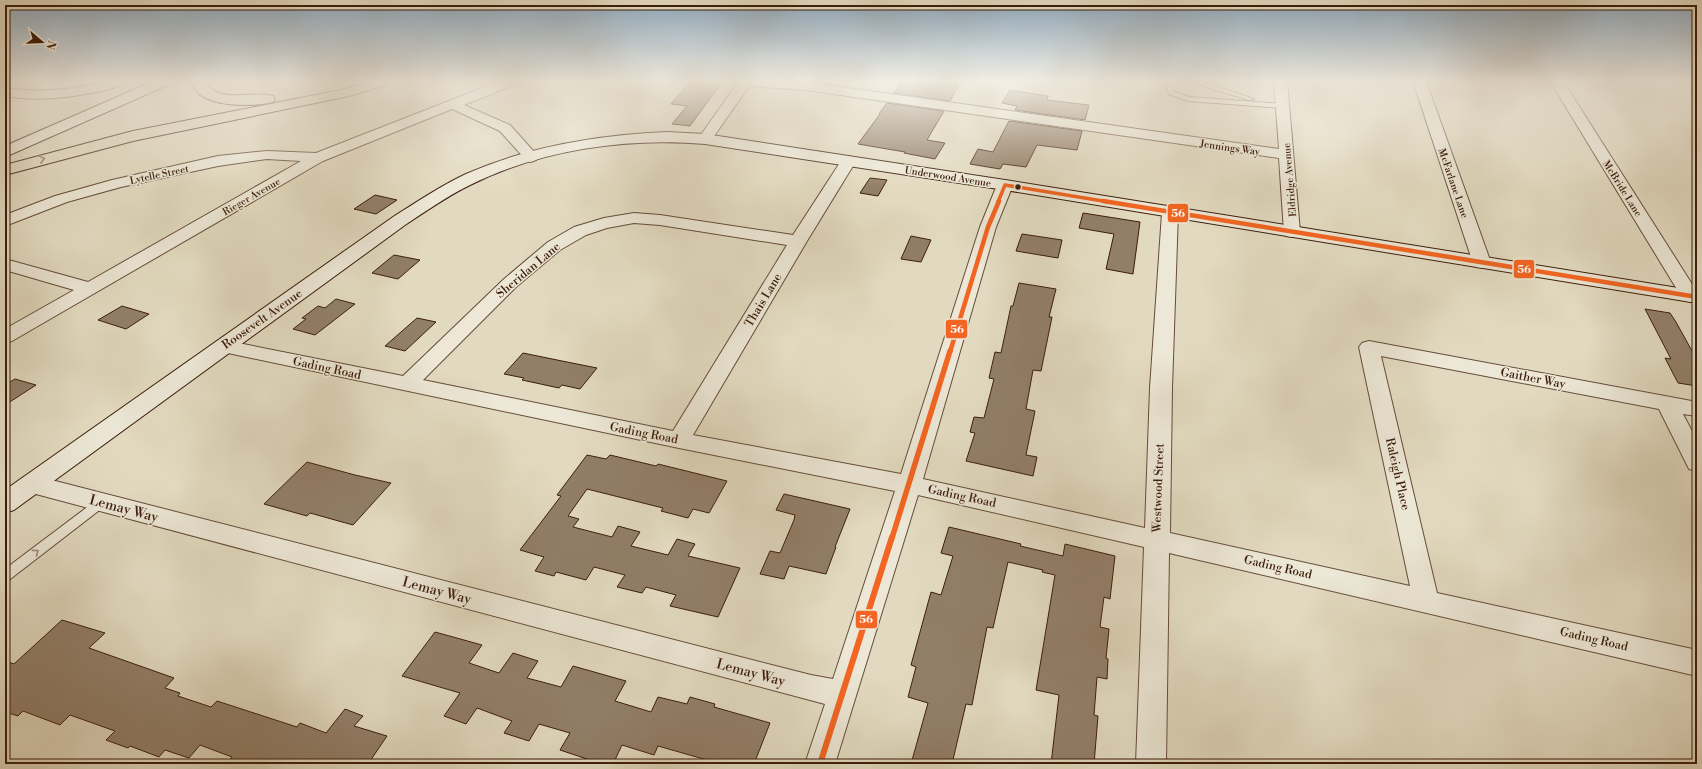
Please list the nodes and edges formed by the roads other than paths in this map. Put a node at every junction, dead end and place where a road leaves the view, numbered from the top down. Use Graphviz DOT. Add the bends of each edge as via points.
graph roads {
  1 [pos="60,117"];
  2 [pos="84,117"];
  3 [pos="229,117"];
  4 [pos="419,117"];
  5 [pos="480,117"];
  6 [pos="721,117"];
  7 [pos="1021,117"];
  8 [pos="1278,117"];
  9 [pos="1431,117"];
  10 [pos="1579,117"];
  11 [pos="705,139"];
  12 [pos="5,140"];
  13 [pos="5,152"];
  14 [pos="1286,155"];
  15 [pos="531,157"];
  16 [pos="318,158"];
  17 [pos="848,161"];
  18 [pos="5,170"];
  19 [pos="1005,185"];
  20 [pos="1170,213"];
  21 [pos="5,221"];
  22 [pos="1292,232"];
  23 [pos="798,241"];
  24 [pos="1482,263"];
  25 [pos="5,264"];
  26 [pos="89,288"];
  27 [pos="1694,297"];
  28 [pos="5,337"];
  29 [pos="223,346"];
  30 [pos="1369,347"];
  31 [pos="407,384"];
  32 [pos="1667,403"];
  33 [pos="1697,409"];
  34 [pos="679,440"];
  35 [pos="1697,463"];
  36 [pos="32,484"];
  37 [pos="908,485"];
  38 [pos="102,502"];
  39 [pos="5,503"];
  40 [pos="1156,540"];
  41 [pos="5,576"];
  42 [pos="1426,601"];
  43 [pos="1697,663"];
  44 [pos="842,694"];
  45 [pos="820,764"];
  46 [pos="1151,764"];
  1 -- 12 [label="street"];
  2 -- 13 [label="street"];
  18 -- 3 [label="highway, one-way" via="119,139"];
  4 -- 16 [label="street, Rieger Avenue"];
  5 -- 15 [label="street" via="505,128"];
  6 -- 11 [label="street"];
  7 -- 14 [label="street, Jennings Way"];
  8 -- 14 [label="street, Eldridge Avenue"];
  9 -- 24 [label="street, McFarlane Lane"];
  10 -- 27 [label="street, McBride Lane"];
  11 -- 15 [label="street, Underwood Avenue" via="663,136 622,140 576,145"];
  11 -- 17 [label="street, Underwood Avenue"];
  14 -- 22 [label="street, Eldridge Avenue"];
  15 -- 29 [label="street, Roosevelt Avenue" via="483,173 441,194"];
  16 -- 21 [label="street, Lytelle Street" via="267,155 218,160 61,199"];
  16 -- 26 [label="street, Rieger Avenue"];
  17 -- 19 [label="street, Underwood Avenue"];
  17 -- 23 [label="street, Thais Lane"];
  19 -- 20 [label="street, Underwood Avenue"];
  19 -- 37 [label="street" via="988,226"];
  20 -- 22 [label="street, Underwood Avenue"];
  20 -- 40 [label="street, Westwood Street" via="1160,388"];
  22 -- 24 [label="street, Underwood Avenue"];
  23 -- 31 [label="street, Sheridan Lane" via="634,218 604,223 580,231 554,246 510,284"];
  23 -- 34 [label="street, Thais Lane"];
  24 -- 27 [label="street, Underwood Avenue"];
  25 -- 26 [label="street"];
  26 -- 28 [label="street, Rieger Avenue"];
  29 -- 31 [label="street, Gading Road"];
  29 -- 36 [label="street, Roosevelt Avenue"];
  30 -- 32 [label="street, Gaither Way"];
  30 -- 42 [label="street, Raleigh Place"];
  31 -- 34 [label="street, Gading Road"];
  32 -- 33 [label="street, Gaither Way"];
  32 -- 35 [label="street"];
  34 -- 37 [label="street, Gading Road"];
  36 -- 38 [label="street, Lemay Way"];
  36 -- 39 [label="street, Roosevelt Avenue"];
  37 -- 40 [label="street, Gading Road"];
  37 -- 44 [label="street"];
  41 -- 38 [label="lane, one-way"];
  38 -- 44 [label="street, Lemay Way"];
  40 -- 42 [label="street, Gading Road"];
  40 -- 46 [label="street, Westwood Street"];
  42 -- 43 [label="street, Gading Road"];
  44 -- 45 [label="street"];
}
